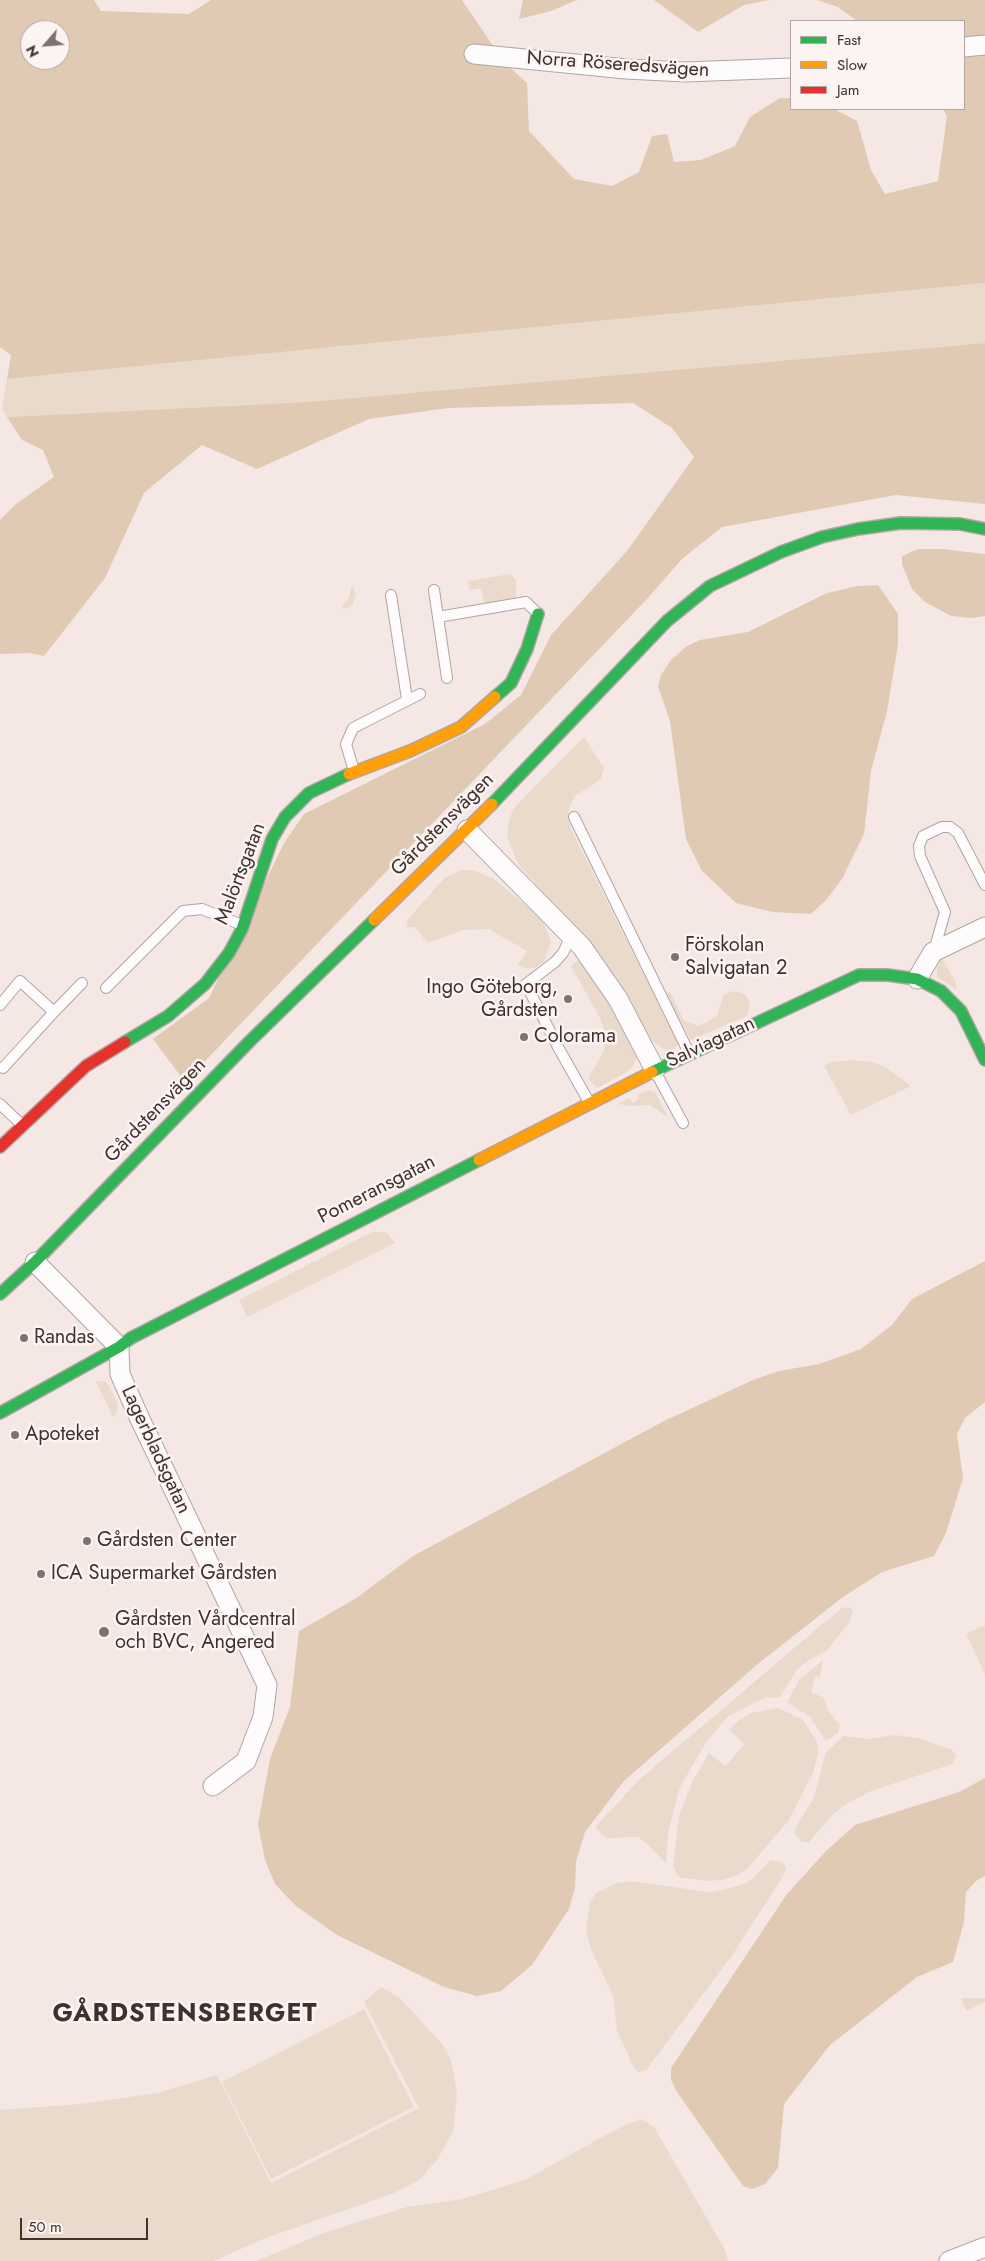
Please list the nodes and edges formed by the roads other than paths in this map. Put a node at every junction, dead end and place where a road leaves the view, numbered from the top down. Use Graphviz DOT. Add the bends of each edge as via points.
graph roads {
  1 [pos="985,45"];
  2 [pos="965,47"];
  3 [pos="474,54"];
  4 [pos="790,68"];
  5 [pos="985,529"];
  6 [pos="434,590"];
  7 [pos="391,595"];
  8 [pos="538,614"];
  9 [pos="438,617"];
  10 [pos="448,678"];
  11 [pos="420,694"];
  12 [pos="407,699"];
  13 [pos="354,772"];
  14 [pos="574,817"];
  15 [pos="467,830"];
  16 [pos="985,885"];
  17 [pos="243,926"];
  18 [pos="985,926"];
  19 [pos="571,936"];
  20 [pos="933,952"];
  21 [pos="917,979"];
  22 [pos="82,983"];
  23 [pos="106,988"];
  24 [pos="0,1005"];
  25 [pos="54,1012"];
  26 [pos="690,1054"];
  27 [pos="985,1060"];
  28 [pos="3,1068"];
  29 [pos="655,1070"];
  30 [pos="590,1103"];
  31 [pos="0,1104"];
  32 [pos="683,1123"];
  33 [pos="23,1125"];
  34 [pos="0,1147"];
  35 [pos="35,1262"];
  36 [pos="0,1294"];
  37 [pos="119,1347"];
  38 [pos="0,1413"];
  39 [pos="213,1786"];
  40 [pos="985,2247"];
  41 [pos="949,2261"];
  1 -- 2 [label="street"];
  3 -- 4 [label="street, Norra Röseredsvägen" via="685,72"];
  5 -- 15 [label="street, Gårdstensvägen" via="960,524 901,524 849,531 781,552 710,586 667,621"];
  6 -- 9 [label="lane"];
  7 -- 12 [label="lane"];
  8 -- 9 [label="lane" via="526,602"];
  8 -- 13 [label="street, Malörtsgatan" via="527,649 511,682 460,727 410,751"];
  9 -- 10 [label="lane"];
  11 -- 12 [label="lane"];
  12 -- 13 [label="lane" via="353,728 346,744"];
  13 -- 17 [label="street, Malörtsgatan" via="309,793 284,817 272,839"];
  14 -- 26 [label="lane"];
  15 -- 19 [label="street, Salviagatan"];
  15 -- 35 [label="street, Gårdstensvägen" via="250,1041"];
  16 -- 20 [label="lane" via="958,833 950,827 942,827 923,836 920,856 945,912"];
  17 -- 23 [label="lane" via="202,909 183,910"];
  17 -- 33 [label="street, Malörtsgatan" via="229,953 188,1000 168,1016 86,1066"];
  18 -- 20 [label="street"];
  19 -- 29 [label="street, Salviagatan" via="618,999"];
  19 -- 30 [label="lane" via="555,962 526,984"];
  20 -- 21 [label="street"];
  21 -- 26 [label="street, Salviagatan" via="887,974 859,975"];
  21 -- 27 [label="street, Salviagatan" via="940,991 961,1011"];
  22 -- 25 [label="lane"];
  24 -- 25 [label="lane" via="20,981"];
  25 -- 28 [label="lane"];
  26 -- 29 [label="street, Salviagatan"];
  29 -- 30 [label="street, Pomeransgatan"];
  29 -- 32 [label="lane"];
  30 -- 37 [label="street, Pomeransgatan"];
  31 -- 33 [label="lane"];
  33 -- 34 [label="street, Malörtsgatan"];
  35 -- 36 [label="street, Gårdstensvägen"];
  35 -- 37 [label="street"];
  37 -- 38 [label="street, Pomeransgatan"];
  37 -- 39 [label="street, Lagerbladsgatan" via="120,1374 131,1400 267,1685 263,1717 246,1761"];
  40 -- 41 [label="street"];
}
